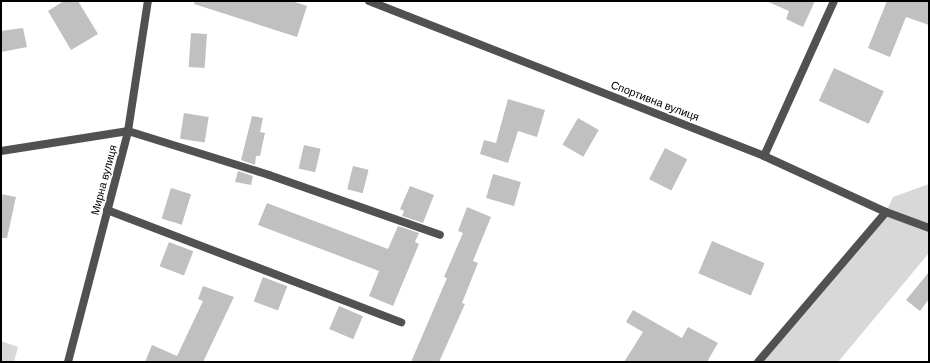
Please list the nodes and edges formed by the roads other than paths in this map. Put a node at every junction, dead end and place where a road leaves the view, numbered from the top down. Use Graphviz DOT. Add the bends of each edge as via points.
graph roads {
  1 [pos="148,1"];
  2 [pos="369,1"];
  3 [pos="834,1"];
  4 [pos="128,131"];
  5 [pos="1,151"];
  6 [pos="764,156"];
  7 [pos="107,210"];
  8 [pos="886,212"];
  9 [pos="929,228"];
  10 [pos="440,235"];
  11 [pos="401,322"];
  12 [pos="68,362"];
  13 [pos="758,362"];
  1 -- 4 [label="street, Мирна вулиця"];
  2 -- 6 [label="street, Спортивна вулиця"];
  3 -- 6 [label="street"];
  4 -- 5 [label="street"];
  4 -- 7 [label="street, Мирна вулиця"];
  4 -- 10 [label="street" via="269,175"];
  6 -- 8 [label="street, Спортивна вулиця"];
  7 -- 11 [label="street"];
  7 -- 12 [label="street, Мирна вулиця"];
  8 -- 9 [label="street, Спортивна вулиця"];
  8 -- 13 [label="street"];
}
